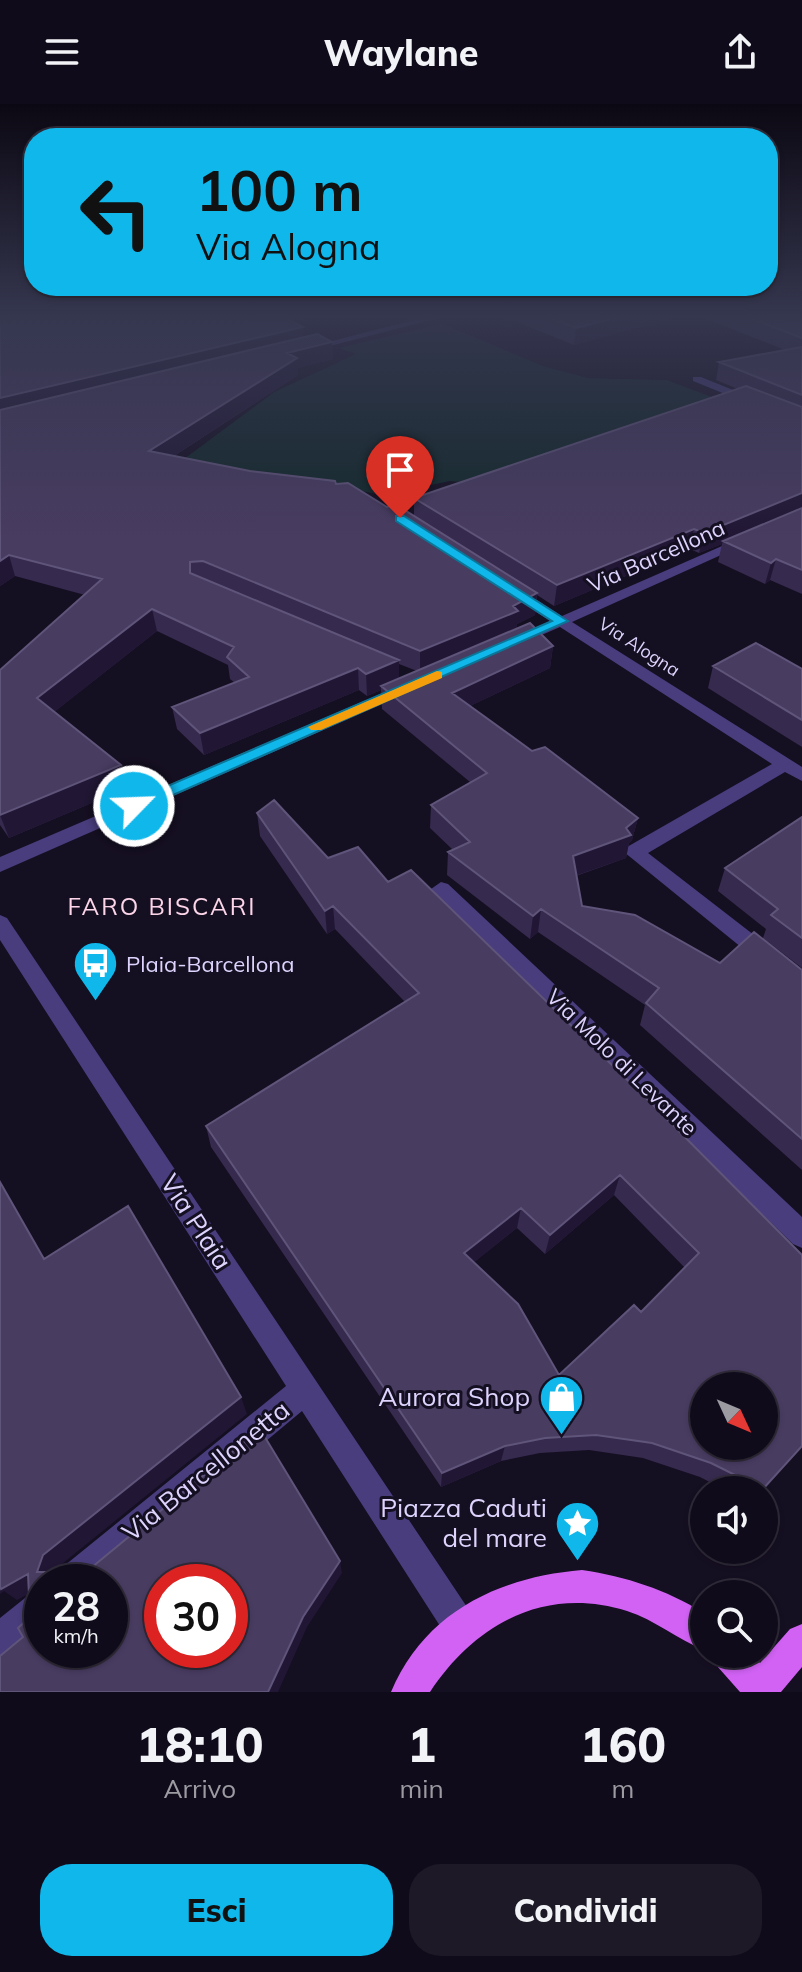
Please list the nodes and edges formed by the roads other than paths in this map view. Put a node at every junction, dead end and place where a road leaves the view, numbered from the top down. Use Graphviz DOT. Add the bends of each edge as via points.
graph roads {
  1 [pos="722,389"];
  2 [pos="802,422"];
  3 [pos="760,535"];
  4 [pos="508,587"];
  5 [pos="562,621"];
  6 [pos="505,646"];
  7 [pos="413,679"];
  8 [pos="794,769"];
  9 [pos="0,865"];
  10 [pos="441,889"];
  11 [pos="0,923"];
  12 [pos="802,984"];
  13 [pos="802,1235"];
  14 [pos="305,1390"];
  15 [pos="93,1564"];
  16 [pos="24,1621"];
  17 [pos="690,1622"];
  18 [pos="461,1628"];
  19 [pos="0,1640"];
  20 [pos="802,1641"];
  21 [pos="741,1668"];
  22 [pos="762,1691"];
  23 [pos="409,1692"];
  1 -- 2 [label="street"];
  3 -- 5 [label="street, Via Barcellona"];
  4 -- 5 [label="street, Via Alogna"];
  5 -- 6 [label="street, Via Barcellona"];
  5 -- 8 [label="street, Via Alogna"];
  7 -- 9 [label="street"];
  8 -- 12 [label="street" via="634,852"];
  10 -- 13 [label="street, Via Molo di Levante"];
  11 -- 14 [label="street, Via Plaia"];
  14 -- 15 [label="street, Via Barcellonetta"];
  14 -- 18 [label="street, Via Plaia"];
  16 -- 19 [label="street"];
  17 -- 18 [label="main road" via="637,1596 584,1585 532,1591 483,1612"];
  18 -- 23 [label="main road"];
  20 -- 22 [label="main road"];
  21 -- 22 [label="main road"];
}
